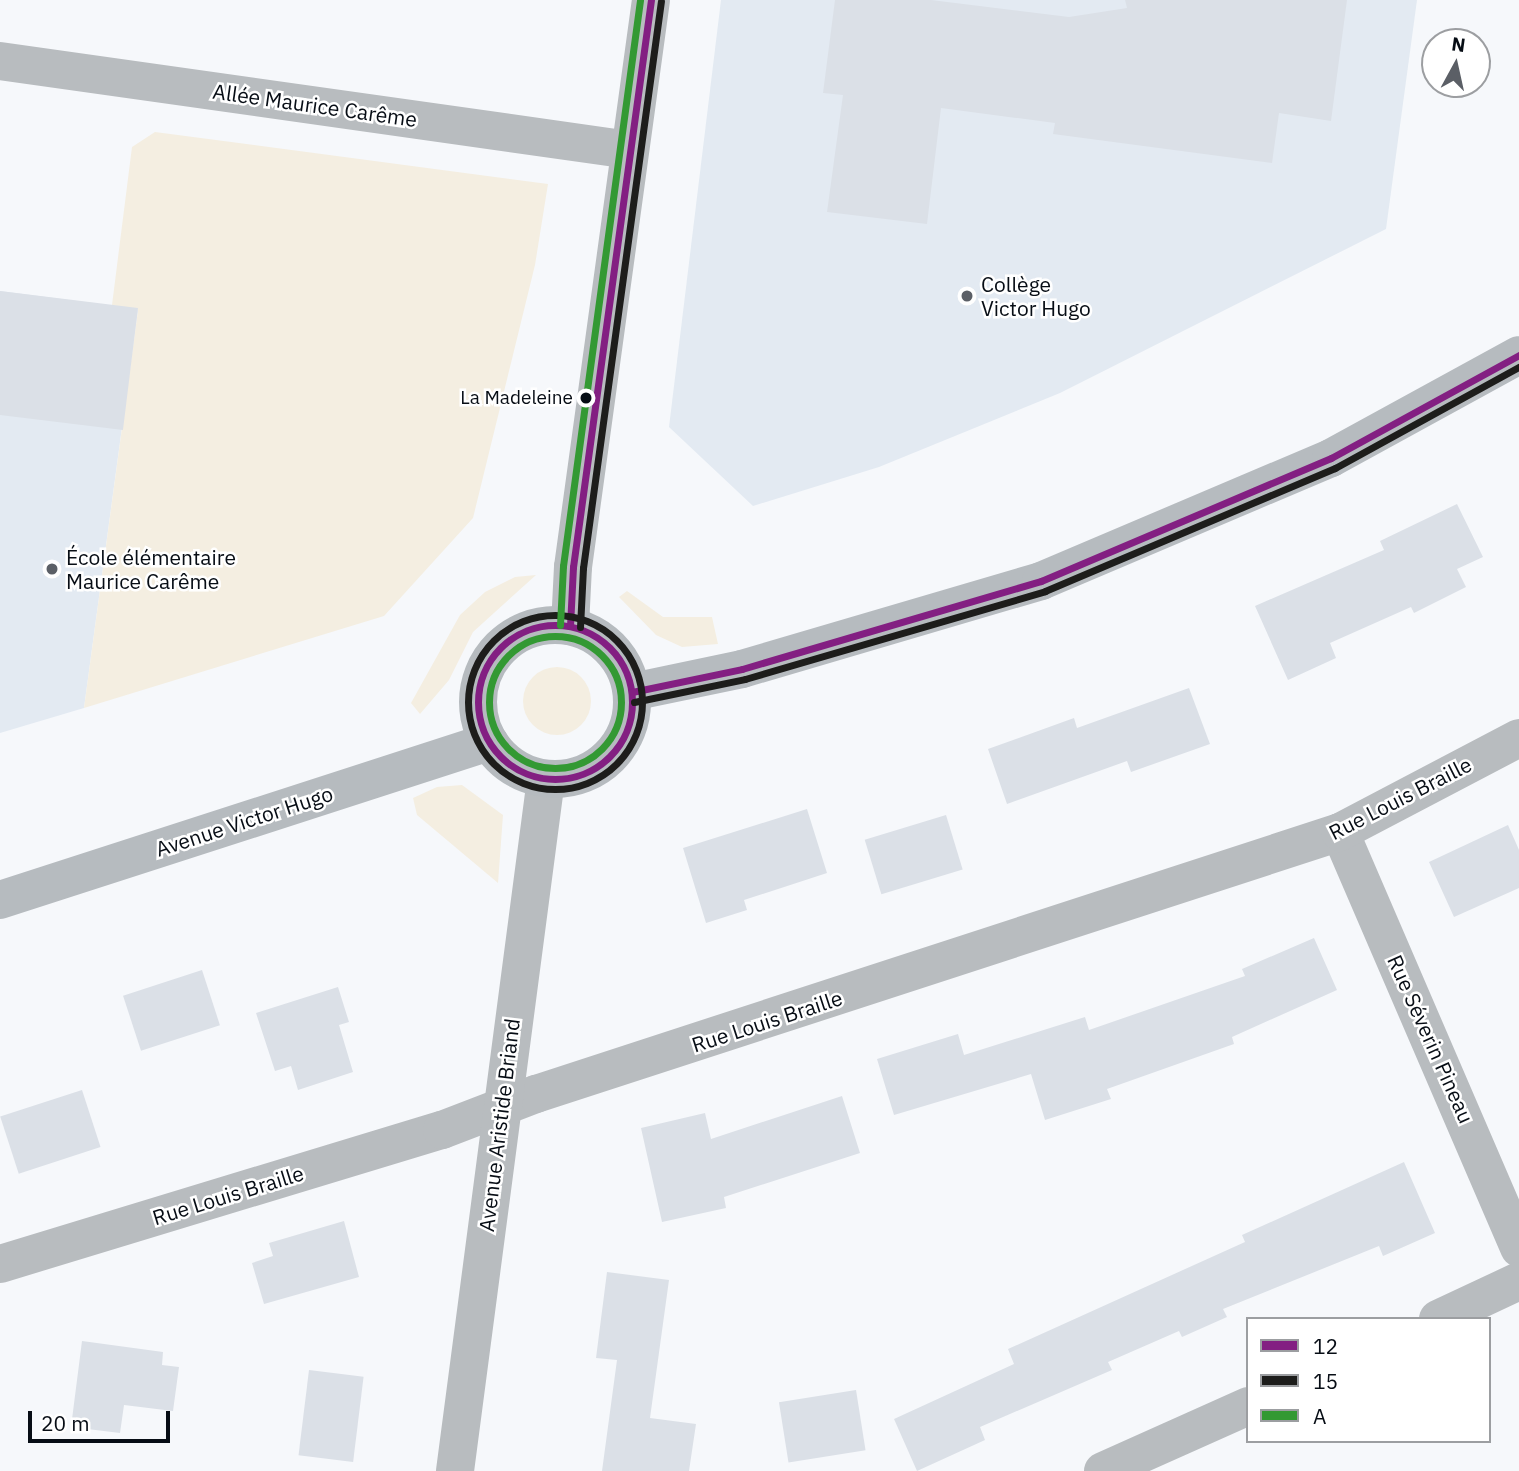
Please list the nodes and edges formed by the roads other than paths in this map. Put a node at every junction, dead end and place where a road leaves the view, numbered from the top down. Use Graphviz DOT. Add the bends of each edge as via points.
graph roads {
  1 [pos="651,0"];
  2 [pos="0,61"];
  3 [pos="630,150"];
  4 [pos="1519,355"];
  5 [pos="570,626"];
  6 [pos="632,691"];
  7 [pos="1519,738"];
  8 [pos="489,742"];
  9 [pos="546,779"];
  10 [pos="1340,832"];
  11 [pos="0,900"];
  12 [pos="503,1106"];
  13 [pos="1519,1248"];
  14 [pos="0,1264"];
  15 [pos="1519,1281"];
  16 [pos="1441,1317"];
  17 [pos="1246,1407"];
  18 [pos="455,1471"];
  19 [pos="1103,1471"];
  1 -- 3 [label="street"];
  2 -- 3 [label="street, Allée Maurice Carême"];
  3 -- 5 [label="street" via="573,567"];
  4 -- 6 [label="main road" via="1331,458 1041,581 742,669"];
  5 -- 6 [label="main road" via="604,643 622,665"];
  5 -- 8 [label="main road" via="545,626 520,634 500,648 485,669 478,693 479,719"];
  6 -- 9 [label="main road" via="632,715 625,737 611,756 570,778"];
  7 -- 10 [label="street, Rue Louis Braille"];
  8 -- 9 [label="main road" via="504,760"];
  8 -- 11 [label="main road, Avenue Victor Hugo"];
  9 -- 12 [label="street, Avenue Aristide Briand"];
  10 -- 12 [label="street, Rue Louis Braille"];
  10 -- 13 [label="street, Rue Séverin Pineau"];
  12 -- 14 [label="street, Rue Louis Braille" via="428,1134"];
  12 -- 18 [label="street, Avenue Aristide Briand"];
  15 -- 16 [label="street"];
  17 -- 19 [label="street"];
}
